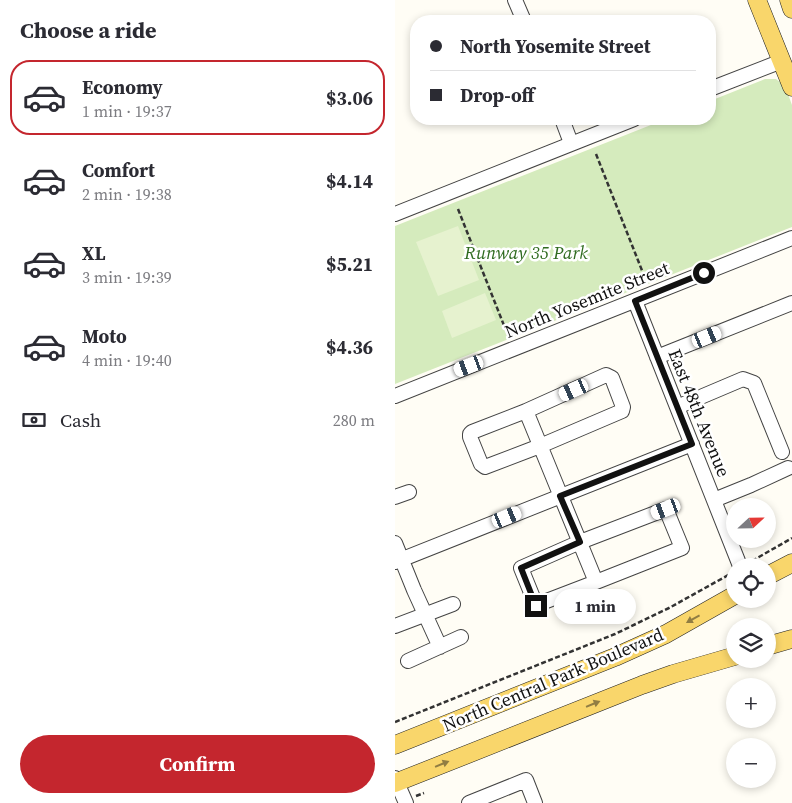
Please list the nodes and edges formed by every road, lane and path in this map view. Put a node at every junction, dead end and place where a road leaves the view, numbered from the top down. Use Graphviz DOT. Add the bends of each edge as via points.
graph roads {
  1 [pos="757,0"];
  2 [pos="789,0"];
  3 [pos="519,1"];
  4 [pos="792,9"];
  5 [pos="522,15"];
  6 [pos="781,61"];
  7 [pos="716,87"];
  8 [pos="792,87"];
  9 [pos="564,125"];
  10 [pos="618,125"];
  11 [pos="571,143"];
  12 [pos="597,154"];
  13 [pos="458,209"];
  14 [pos="395,214"];
  15 [pos="792,238"];
  16 [pos="643,273"];
  17 [pos="635,301"];
  18 [pos="792,303"];
  19 [pos="505,328"];
  20 [pos="657,357"];
  21 [pos="395,396"];
  22 [pos="677,407"];
  23 [pos="526,411"];
  24 [pos="792,439"];
  25 [pos="692,444"];
  26 [pos="541,446"];
  27 [pos="782,452"];
  28 [pos="790,469"];
  29 [pos="409,492"];
  30 [pos="560,496"];
  31 [pos="395,497"];
  32 [pos="714,500"];
  33 [pos="792,538"];
  34 [pos="580,542"];
  35 [pos="395,543"];
  36 [pos="742,558"];
  37 [pos="756,558"];
  38 [pos="399,560"];
  39 [pos="792,563"];
  40 [pos="776,571"];
  41 [pos="726,575"];
  42 [pos="595,582"];
  43 [pos="726,600"];
  44 [pos="453,604"];
  45 [pos="425,614"];
  46 [pos="395,626"];
  47 [pos="461,637"];
  48 [pos="792,639"];
  49 [pos="776,643"];
  50 [pos="440,647"];
  51 [pos="726,659"];
  52 [pos="409,661"];
  53 [pos="395,722"];
  54 [pos="395,745"];
  55 [pos="396,781"];
  56 [pos="406,803"];
  57 [pos="469,803"];
  58 [pos="535,803"];
  1 -- 6 [label="main road"];
  2 -- 4 [label="main road"];
  3 -- 5 [label="street"];
  6 -- 7 [label="street"];
  6 -- 8 [label="main road"];
  9 -- 11 [label="street"];
  10 -- 11 [label="street"];
  11 -- 14 [label="street"];
  12 -- 16 [label="path"];
  13 -- 19 [label="path"];
  15 -- 17 [label="street, North Yosemite Street"];
  17 -- 20 [label="street, East 48th Avenue"];
  17 -- 21 [label="street, North Yosemite Street"];
  18 -- 20 [label="street"];
  20 -- 22 [label="street, East 48th Avenue"];
  22 -- 25 [label="street, East 48th Avenue"];
  22 -- 27 [label="street" via="743,379 754,383"];
  23 -- 26 [label="street"];
  23 -- 26 [label="street" via="472,432 477,455 485,467"];
  23 -- 26 [label="street" via="606,376 612,378 622,412"];
  24 -- 27 [label="street"];
  25 -- 30 [label="street"];
  25 -- 32 [label="street, East 48th Avenue"];
  26 -- 30 [label="street"];
  27 -- 28 [label="street" via="784,464"];
  28 -- 32 [label="street"];
  29 -- 31 [label="street"];
  30 -- 34 [label="street"];
  30 -- 38 [label="street"];
  32 -- 36 [label="street, East 48th Avenue"];
  33 -- 37 [label="path"];
  34 -- 42 [label="street"];
  34 -- 42 [label="street" via="521,568 536,606"];
  34 -- 42 [label="street" via="666,509 682,548"];
  35 -- 38 [label="street"];
  38 -- 45 [label="street"];
  39 -- 40 [label="main road"];
  41 -- 53 [label="path" via="615,634"];
  43 -- 54 [label="main road, North Central Park Boulevard, one-way" via="615,657"];
  44 -- 45 [label="street"];
  45 -- 46 [label="street"];
  45 -- 50 [label="street"];
  47 -- 50 [label="street"];
  48 -- 49 [label="main road"];
  50 -- 52 [label="street"];
  55 -- 51 [label="main road, North Central Park Boulevard, one-way" via="642,685"];
  55 -- 56 [label="street"];
  57 -- 58 [label="street" via="526,780"];
}
